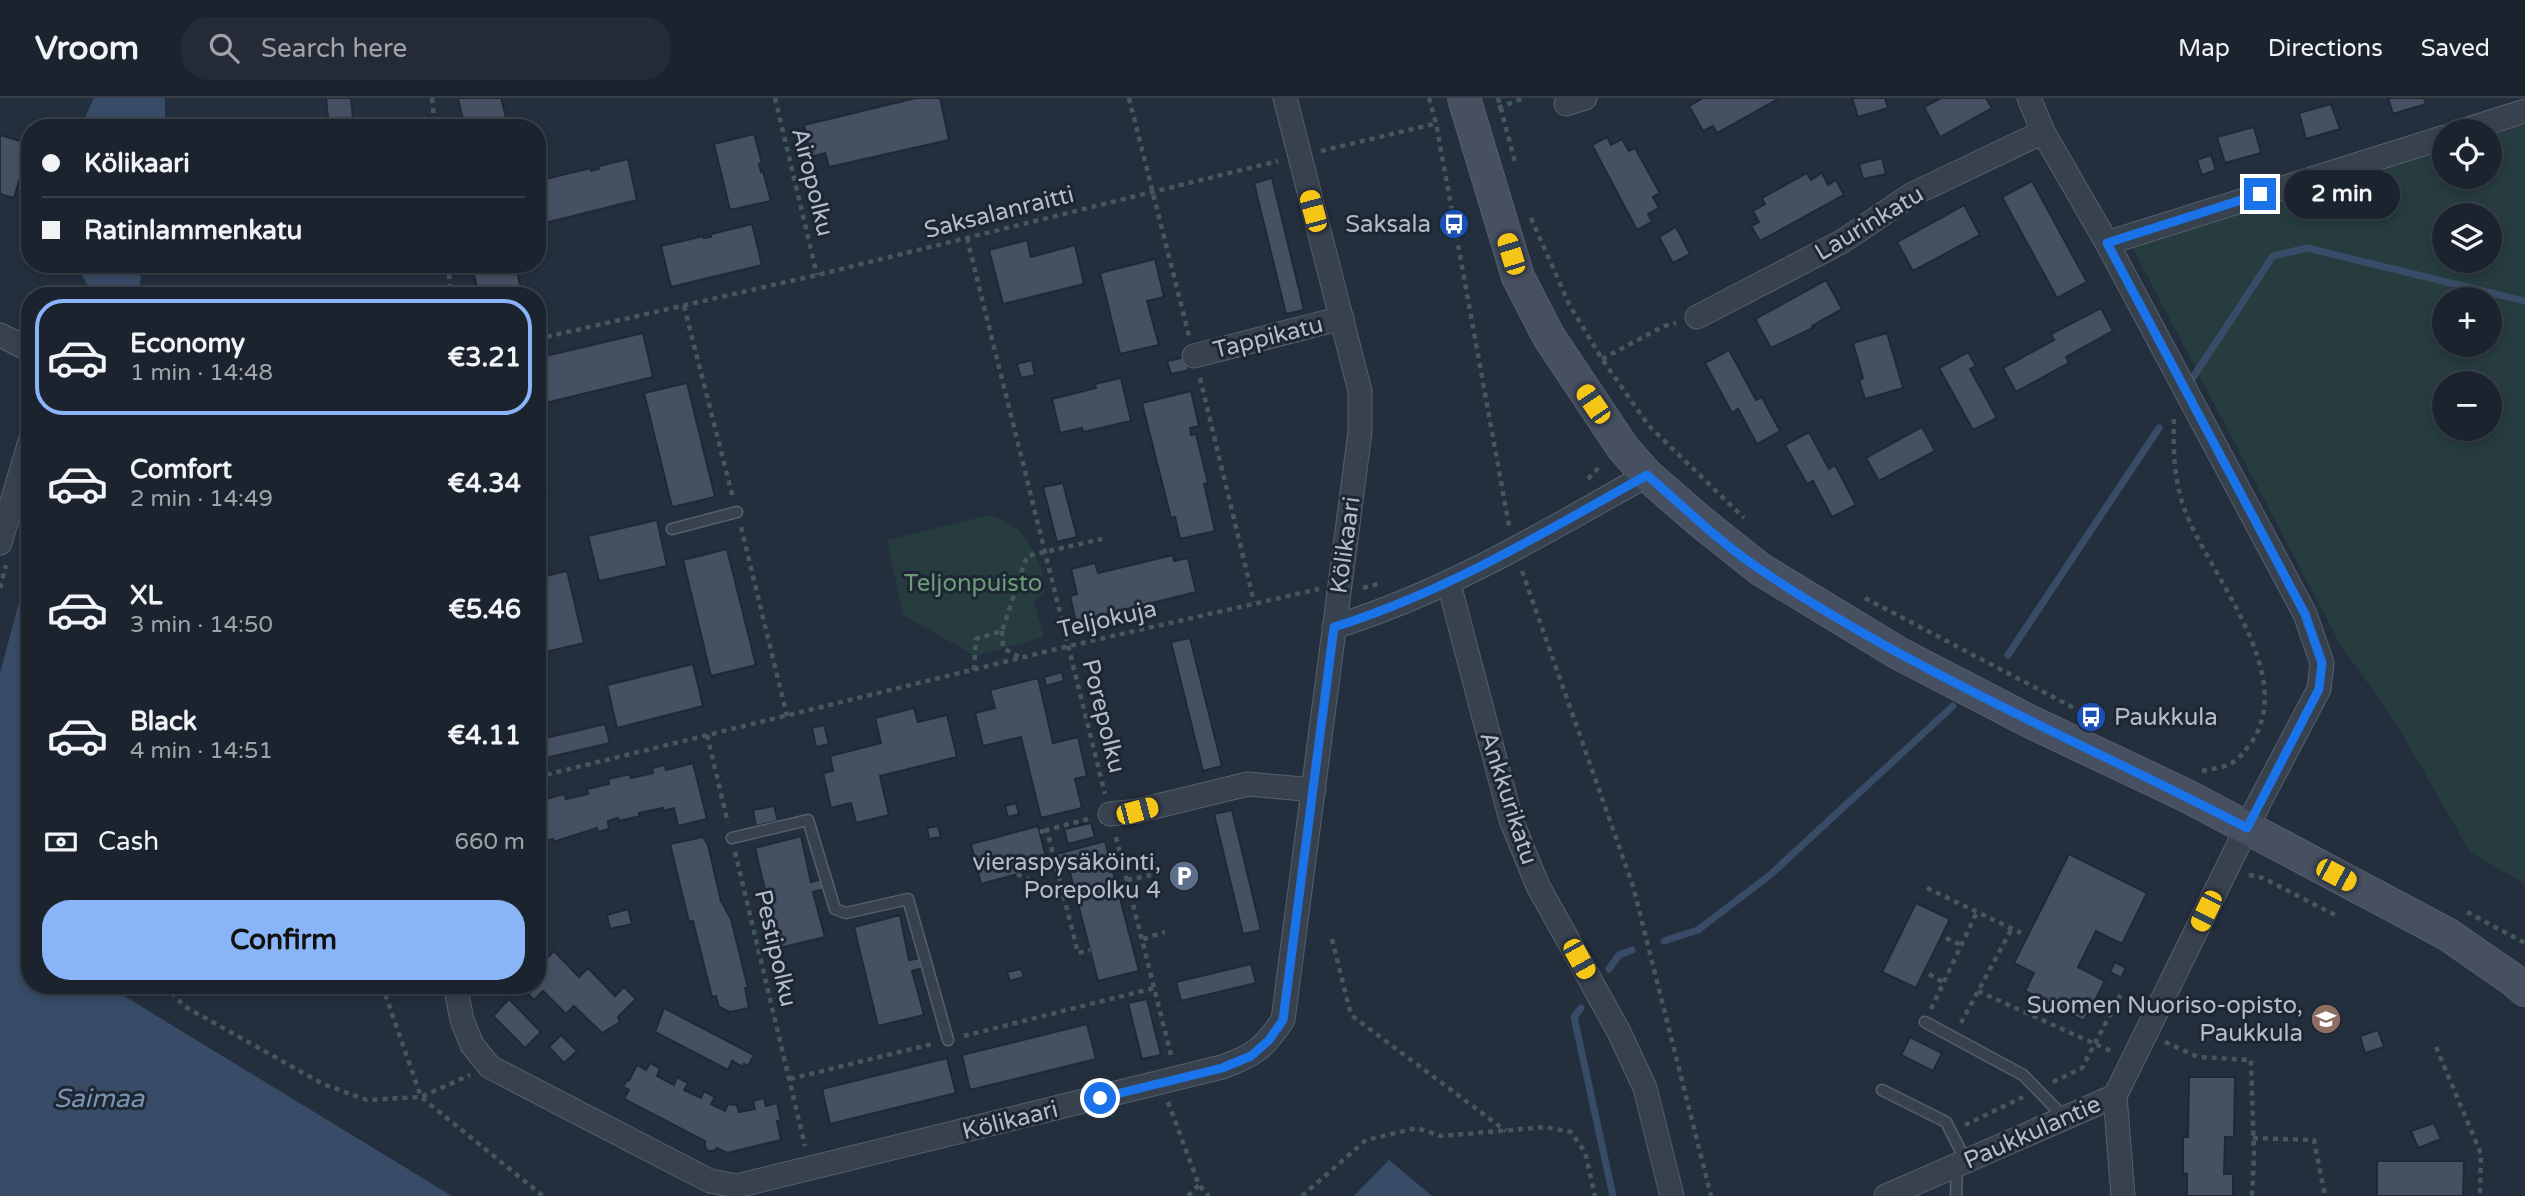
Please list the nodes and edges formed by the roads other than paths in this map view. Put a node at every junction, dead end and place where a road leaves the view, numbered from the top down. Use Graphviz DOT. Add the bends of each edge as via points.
graph roads {
  1 [pos="1284,98"];
  2 [pos="2029,98"];
  3 [pos="1466,107"];
  4 [pos="2525,111"];
  5 [pos="2500,119"];
  6 [pos="2043,132"];
  7 [pos="2432,141"];
  8 [pos="2107,243"];
  9 [pos="1696,317"];
  10 [pos="1342,318"];
  11 [pos="2,335"];
  12 [pos="21,345"];
  13 [pos="1194,356"];
  14 [pos="21,472"];
  15 [pos="1647,475"];
  16 [pos="737,512"];
  17 [pos="672,529"];
  18 [pos="0,543"];
  19 [pos="1449,584"];
  20 [pos="1334,627"];
  21 [pos="1314,790"];
  22 [pos="1110,814"];
  23 [pos="2247,828"];
  24 [pos="732,838"];
  25 [pos="2525,990"];
  26 [pos="457,994"];
  27 [pos="1925,1022"];
  28 [pos="948,1040"];
  29 [pos="1882,1090"];
  30 [pos="2115,1096"];
  31 [pos="2064,1118"];
  32 [pos="1961,1163"];
  33 [pos="1672,1196"];
  34 [pos="1886,1196"];
  35 [pos="1956,1196"];
  36 [pos="2123,1196"];
  1 -- 10 [label="street, Kölikaari"];
  2 -- 6 [label="street, Paukkulantie"];
  3 -- 15 [label="street" via="1518,276 1549,337 1623,448"];
  4 -- 5 [label="street"];
  6 -- 8 [label="street, Paukkulantie"];
  6 -- 9 [label="street, Laurinkatu" via="1911,195 1843,242"];
  7 -- 8 [label="street"];
  8 -- 23 [label="street, Paukkulantie" via="2305,614 2322,663 2319,689"];
  10 -- 13 [label="street, Tappikatu"];
  10 -- 20 [label="street, Kölikaari" via="1360,391 1360,432"];
  11 -- 12 [label="street"];
  14 -- 18 [label="street"];
  15 -- 19 [label="street"];
  15 -- 23 [label="street" via="1759,569 1898,653"];
  16 -- 17 [label="lane"];
  19 -- 20 [label="street"];
  19 -- 33 [label="street, Ankkurikatu" via="1511,820 1538,886 1645,1088"];
  20 -- 21 [label="street, Kölikaari"];
  21 -- 22 [label="street" via="1248,784"];
  21 -- 26 [label="street, Kölikaari" via="1283,1020 1251,1056 1179,1079 737,1186 710,1181 490,1067 472,1045"];
  23 -- 25 [label="street" via="2447,934"];
  23 -- 30 [label="street, Paukkulantie"];
  24 -- 28 [label="lane" via="808,820 835,909 846,913 908,899"];
  27 -- 31 [label="lane" via="2023,1075"];
  29 -- 32 [label="lane" via="1946,1122"];
  30 -- 31 [label="street, Paukkulantie"];
  30 -- 36 [label="street"];
  31 -- 32 [label="street, Paukkulantie"];
  32 -- 34 [label="street, Paukkulantie"];
  32 -- 35 [label="lane"];
}
